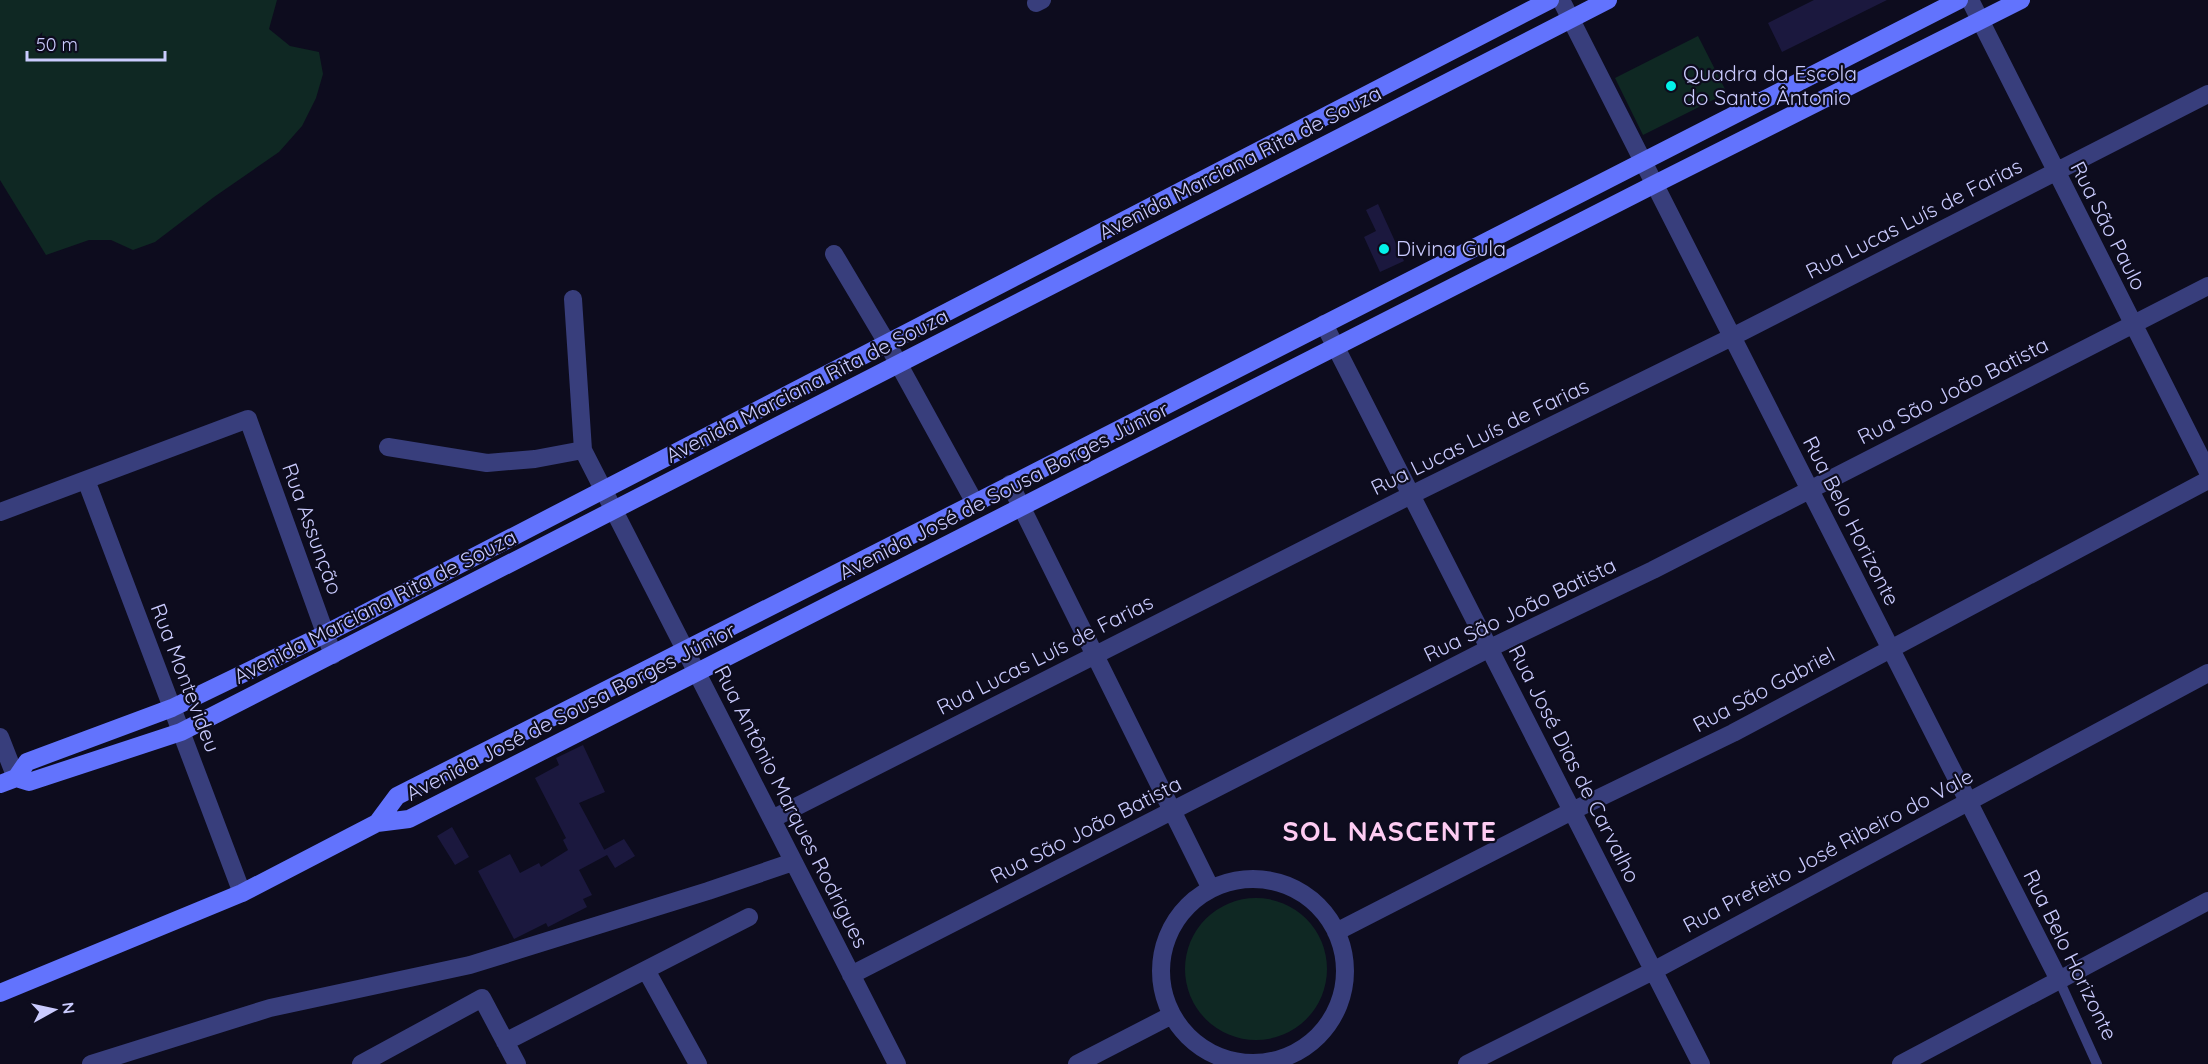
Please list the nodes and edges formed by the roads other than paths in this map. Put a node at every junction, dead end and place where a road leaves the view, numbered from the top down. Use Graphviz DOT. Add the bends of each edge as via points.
graph roads {
  1 [pos="1550,0"];
  2 [pos="1561,0"];
  3 [pos="1608,0"];
  4 [pos="1959,0"];
  5 [pos="1970,0"];
  6 [pos="2021,0"];
  7 [pos="1570,19"];
  8 [pos="1981,21"];
  9 [pos="2208,94"];
  10 [pos="1643,161"];
  11 [pos="2055,172"];
  12 [pos="1655,184"];
  13 [pos="834,255"];
  14 [pos="2208,286"];
  15 [pos="573,299"];
  16 [pos="1324,324"];
  17 [pos="2134,324"];
  18 [pos="1732,337"];
  19 [pos="887,343"];
  20 [pos="1336,347"];
  21 [pos="898,364"];
  22 [pos="388,447"];
  23 [pos="583,450"];
  24 [pos="2208,472"];
  25 [pos="86,480"];
  26 [pos="2208,480"];
  27 [pos="1010,484"];
  28 [pos="1810,489"];
  29 [pos="603,490"];
  30 [pos="1411,495"];
  31 [pos="975,503"];
  32 [pos="1021,507"];
  33 [pos="614,510"];
  34 [pos="0,512"];
  35 [pos="325,634"];
  36 [pos="1490,648"];
  37 [pos="1891,648"];
  38 [pos="685,649"];
  39 [pos="333,655"];
  40 [pos="1095,655"];
  41 [pos="697,673"];
  42 [pos="2208,673"];
  43 [pos="172,708"];
  44 [pos="181,732"];
  45 [pos="0,737"];
  46 [pos="8,781"];
  47 [pos="1969,801"];
  48 [pos="1172,811"];
  49 [pos="1572,811"];
  50 [pos="771,819"];
  51 [pos="377,823"];
  52 [pos="793,862"];
  53 [pos="1211,889"];
  54 [pos="243,893"];
  55 [pos="2208,902"];
  56 [pos="749,917"];
  57 [pos="1336,932"];
  58 [pos="646,970"];
  59 [pos="1653,970"];
  60 [pos="851,975"];
  61 [pos="2059,980"];
  62 [pos="0,993"];
  63 [pos="1172,1015"];
  64 [pos="505,1042"];
  65 [pos="1298,1059"];
  66 [pos="91,1064"];
  67 [pos="361,1064"];
  68 [pos="517,1064"];
  69 [pos="698,1064"];
  70 [pos="897,1064"];
  71 [pos="1077,1064"];
  72 [pos="1467,1064"];
  73 [pos="1701,1064"];
  74 [pos="1901,1064"];
  75 [pos="2097,1064"];
  1 -- 19 [label="street, Avenida Marciana Rita de Souza"];
  2 -- 7 [label="street, Rua Belo Horizonte"];
  3 -- 7 [label="street, Avenida Marciana Rita de Souza"];
  4 -- 10 [label="street, Avenida José de Sousa Borges Júnior"];
  5 -- 8 [label="street, Rua São Paulo"];
  6 -- 8 [label="street, Avenida José de Sousa Borges Júnior"];
  7 -- 10 [label="street, Rua Belo Horizonte"];
  7 -- 21 [label="street, Avenida Marciana Rita de Souza"];
  8 -- 11 [label="street, Rua São Paulo"];
  8 -- 12 [label="street, Avenida José de Sousa Borges Júnior"];
  9 -- 11 [label="street, Rua Lucas Luís de Farias"];
  10 -- 12 [label="street, Rua Belo Horizonte"];
  10 -- 16 [label="street, Avenida José de Sousa Borges Júnior"];
  11 -- 17 [label="street, Rua São Paulo"];
  11 -- 18 [label="street, Rua Lucas Luís de Farias"];
  12 -- 18 [label="street, Rua Belo Horizonte"];
  12 -- 20 [label="street, Avenida José de Sousa Borges Júnior"];
  13 -- 19 [label="street"];
  14 -- 17 [label="street, Rua São João Batista"];
  15 -- 23 [label="street, Rua Antônio Marques Rodrigues"];
  16 -- 20 [label="street, Rua José Dias de Carvalho"];
  16 -- 27 [label="street, Avenida José de Sousa Borges Júnior"];
  17 -- 24 [label="street, Rua São Paulo"];
  17 -- 28 [label="street, Rua São João Batista"];
  18 -- 28 [label="street, Rua Belo Horizonte"];
  18 -- 30 [label="street, Rua Lucas Luís de Farias"];
  19 -- 21 [label="street"];
  19 -- 29 [label="street, Avenida Marciana Rita de Souza"];
  20 -- 30 [label="street, Rua José Dias de Carvalho"];
  20 -- 32 [label="street, Avenida José de Sousa Borges Júnior"];
  21 -- 31 [label="street"];
  21 -- 33 [label="street, Avenida Marciana Rita de Souza"];
  22 -- 23 [label="street" via="487,463"];
  23 -- 29 [label="street, Rua Antônio Marques Rodrigues"];
  25 -- 34 [label="street"];
  25 -- 35 [label="street, Rua Assunção" via="248,419"];
  25 -- 43 [label="street, Rua Montevideu"];
  26 -- 37 [label="street, Rua São Gabriel"];
  27 -- 31 [label="street, Avenida José de Sousa Borges Júnior"];
  27 -- 32 [label="street"];
  28 -- 36 [label="street, Rua São João Batista"];
  28 -- 37 [label="street, Rua Belo Horizonte"];
  29 -- 33 [label="street, Rua Antônio Marques Rodrigues"];
  29 -- 35 [label="street, Avenida Marciana Rita de Souza"];
  30 -- 36 [label="street, Rua José Dias de Carvalho"];
  30 -- 40 [label="street, Rua Lucas Luís de Farias"];
  31 -- 38 [label="street, Avenida José de Sousa Borges Júnior"];
  32 -- 40 [label="street"];
  32 -- 41 [label="street, Avenida José de Sousa Borges Júnior"];
  33 -- 38 [label="street, Rua Antônio Marques Rodrigues"];
  33 -- 39 [label="street, Avenida Marciana Rita de Souza"];
  35 -- 39 [label="street, Rua Assunção"];
  35 -- 43 [label="street, Avenida Marciana Rita de Souza"];
  36 -- 48 [label="street, Rua São João Batista"];
  36 -- 49 [label="street, Rua José Dias de Carvalho"];
  37 -- 47 [label="street, Rua Belo Horizonte"];
  37 -- 49 [label="street, Rua São Gabriel" via="1733,734"];
  38 -- 41 [label="street, Rua Antônio Marques Rodrigues"];
  38 -- 51 [label="street, Avenida José de Sousa Borges Júnior" via="397,796"];
  39 -- 44 [label="street, Avenida Marciana Rita de Souza"];
  40 -- 48 [label="street"];
  40 -- 50 [label="street, Rua Lucas Luís de Farias"];
  41 -- 50 [label="street, Rua Antônio Marques Rodrigues"];
  41 -- 51 [label="street, Avenida José de Sousa Borges Júnior" via="410,819"];
  42 -- 47 [label="street, Rua Prefeito José Ribeiro do Vale"];
  43 -- 44 [label="street, Rua Montevideu"];
  43 -- 46 [label="street, Avenida Marciana Rita de Souza" via="27,762"];
  44 -- 46 [label="street, Avenida Marciana Rita de Souza" via="29,782"];
  44 -- 54 [label="street, Rua Montevideu"];
  45 -- 46 [label="street"];
  47 -- 59 [label="street, Rua Prefeito José Ribeiro do Vale"];
  47 -- 61 [label="street, Rua Belo Horizonte"];
  48 -- 53 [label="street"];
  48 -- 60 [label="street, Rua São João Batista"];
  49 -- 57 [label="street, Rua São Gabriel"];
  49 -- 59 [label="street, Rua José Dias de Carvalho"];
  50 -- 52 [label="street, Rua Antônio Marques Rodrigues"];
  51 -- 54 [label="street"];
  52 -- 60 [label="street, Rua Antônio Marques Rodrigues"];
  52 -- 66 [label="street" via="470,965 270,1008"];
  53 -- 57 [label="street" via="1238,880 1277,883 1296,890 1320,908"];
  53 -- 63 [label="street" via="1187,907 1170,930 1162,958 1162,988"];
  54 -- 62 [label="street"];
  55 -- 61 [label="street"];
  56 -- 58 [label="street"];
  57 -- 65 [label="street" via="1344,959 1344,987 1335,1014"];
  58 -- 64 [label="street"];
  58 -- 69 [label="street"];
  59 -- 72 [label="street, Rua Prefeito José Ribeiro do Vale"];
  59 -- 73 [label="street, Rua José Dias de Carvalho"];
  60 -- 70 [label="street, Rua Antônio Marques Rodrigues"];
  61 -- 74 [label="street"];
  61 -- 75 [label="lane, Rua Belo Horizonte"];
  63 -- 65 [label="street" via="1189,1038 1213,1054 1240,1063"];
  63 -- 71 [label="street"];
  64 -- 67 [label="street" via="482,998"];
  64 -- 68 [label="street"];
}
